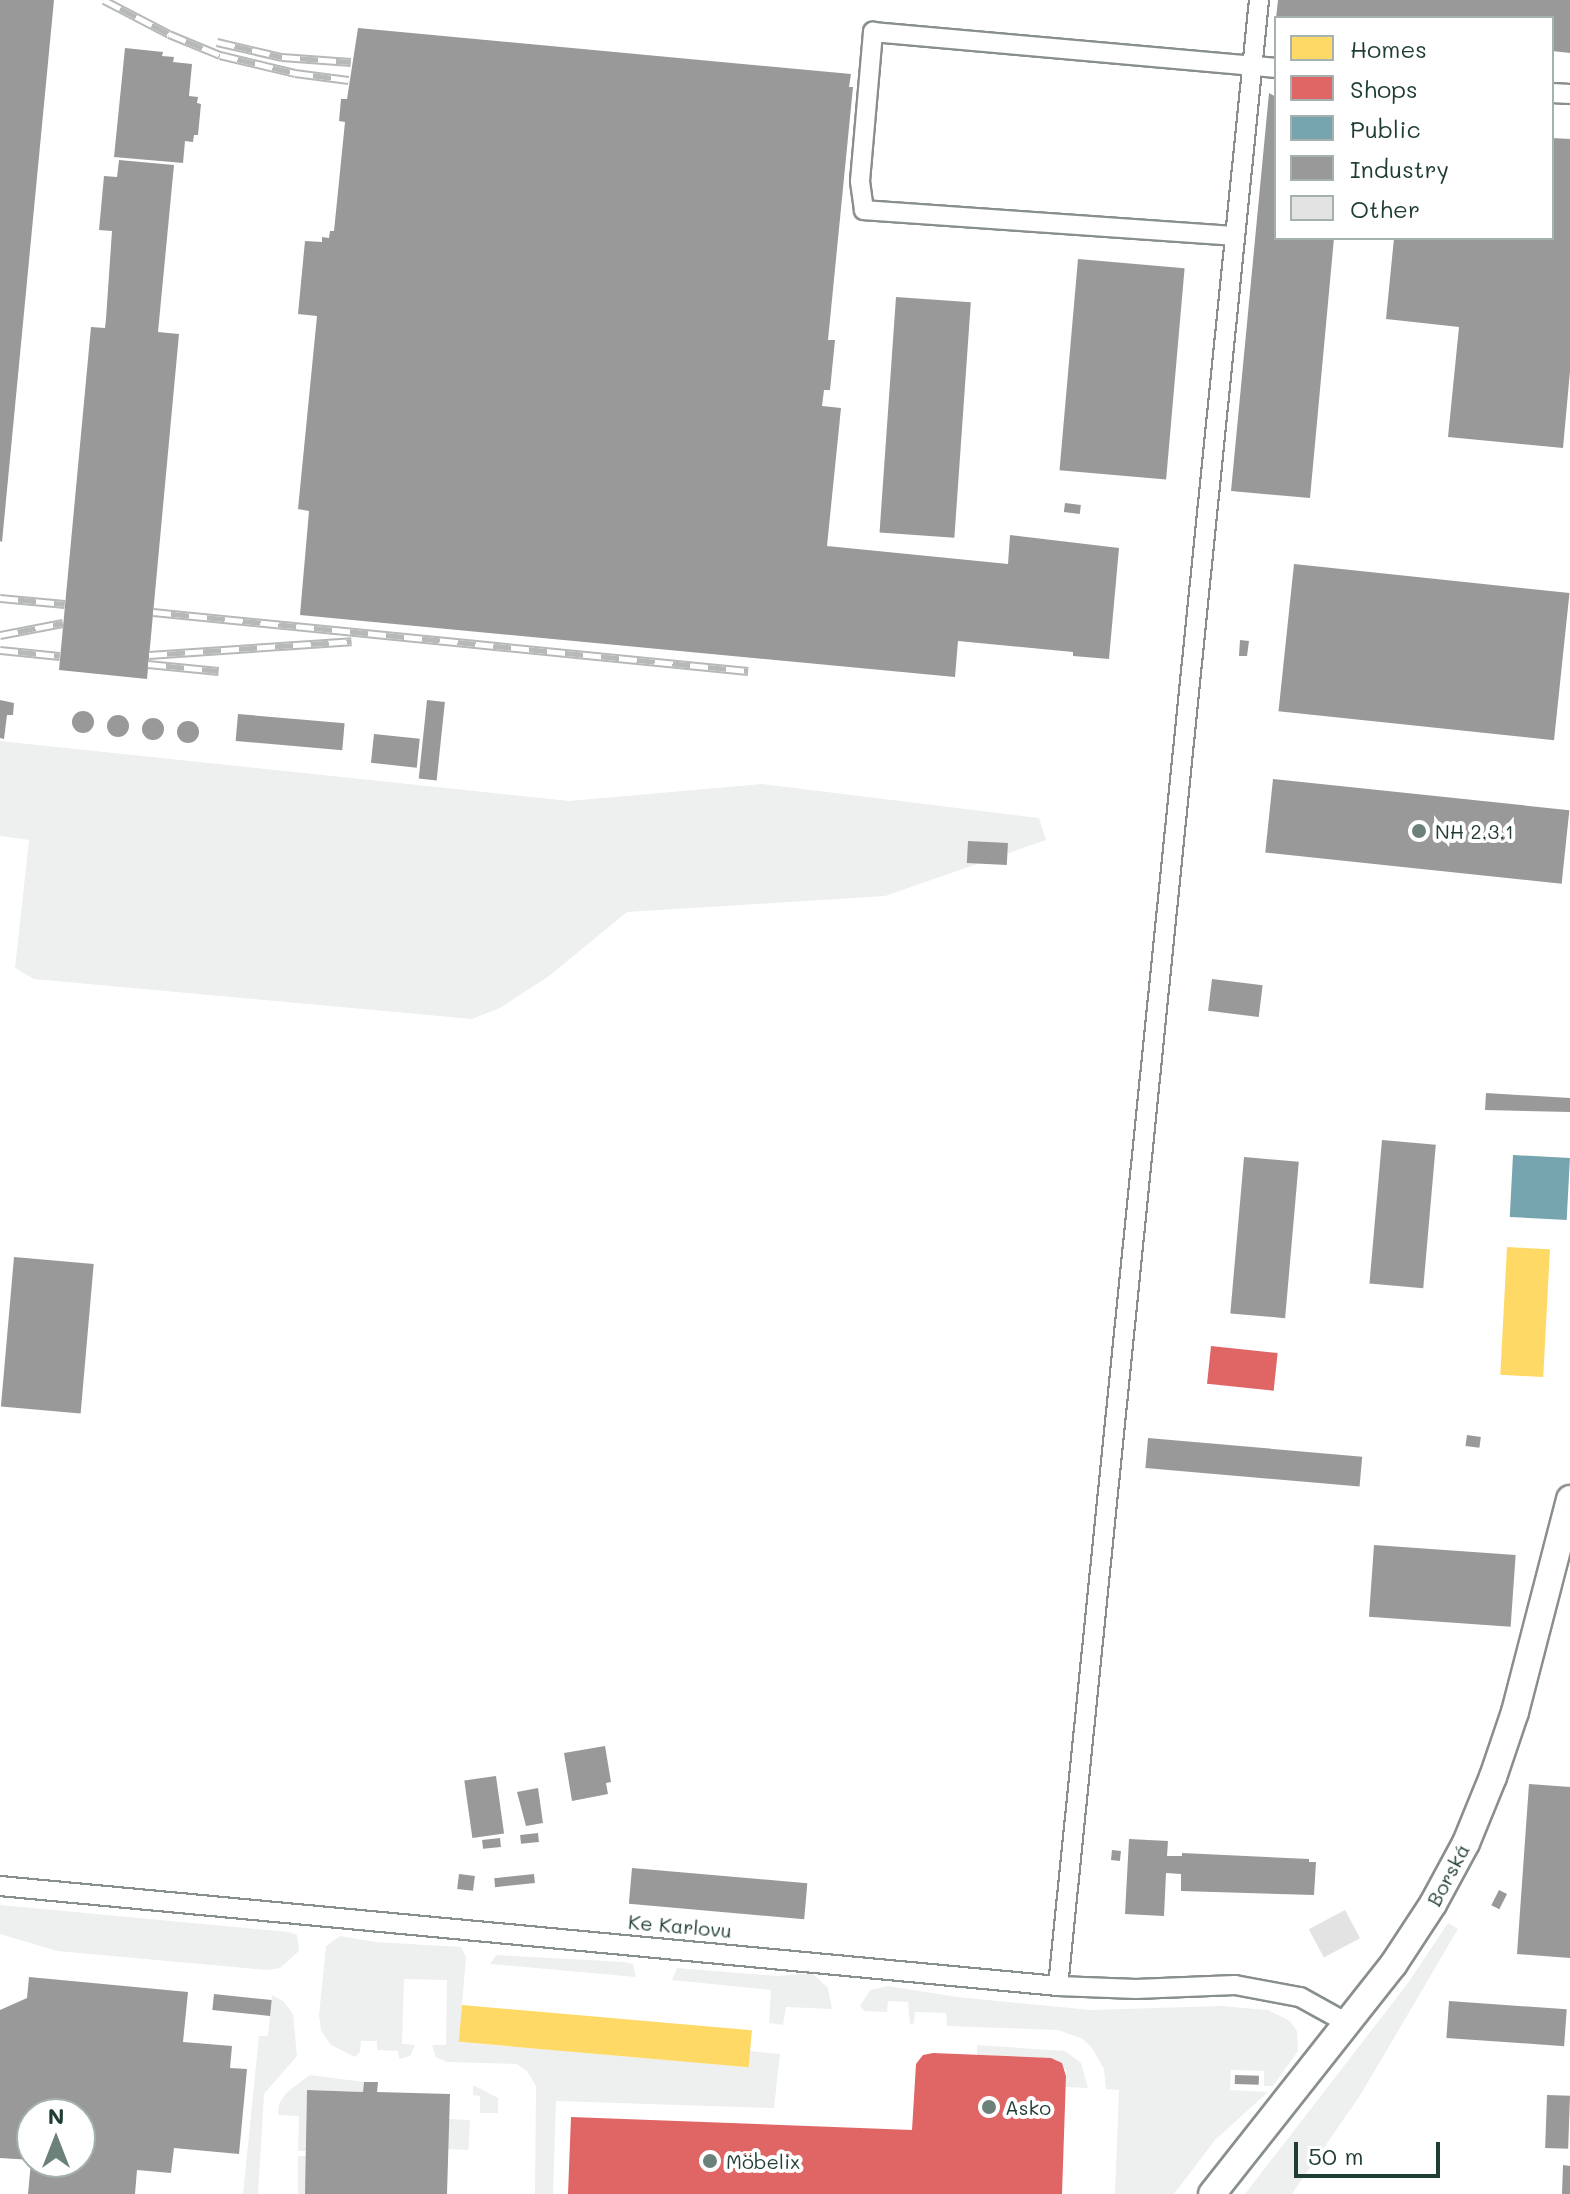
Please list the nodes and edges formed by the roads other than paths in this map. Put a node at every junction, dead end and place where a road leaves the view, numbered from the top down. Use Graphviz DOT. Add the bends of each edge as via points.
graph roads {
  1 [pos="1259,0"];
  2 [pos="1252,66"];
  3 [pos="1274,68"];
  4 [pos="1235,236"];
  5 [pos="1570,1499"];
  6 [pos="0,1886"];
  7 [pos="1058,1986"];
  8 [pos="1349,2024"];
  9 [pos="1212,2194"];
  1 -- 2 [label="street"];
  2 -- 3 [label="street"];
  2 -- 4 [label="street"];
  2 -- 4 [label="street" via="873,32 860,181 864,210"];
  4 -- 7 [label="street"];
  5 -- 8 [label="street, Borská" via="1532,1651 1493,1777 1466,1843 1433,1904"];
  6 -- 7 [label="street, Ke Karlovu"];
  7 -- 8 [label="street, Ke Karlovu" via="1259,1988 1300,1997"];
  8 -- 9 [label="street, Borská"];
}
